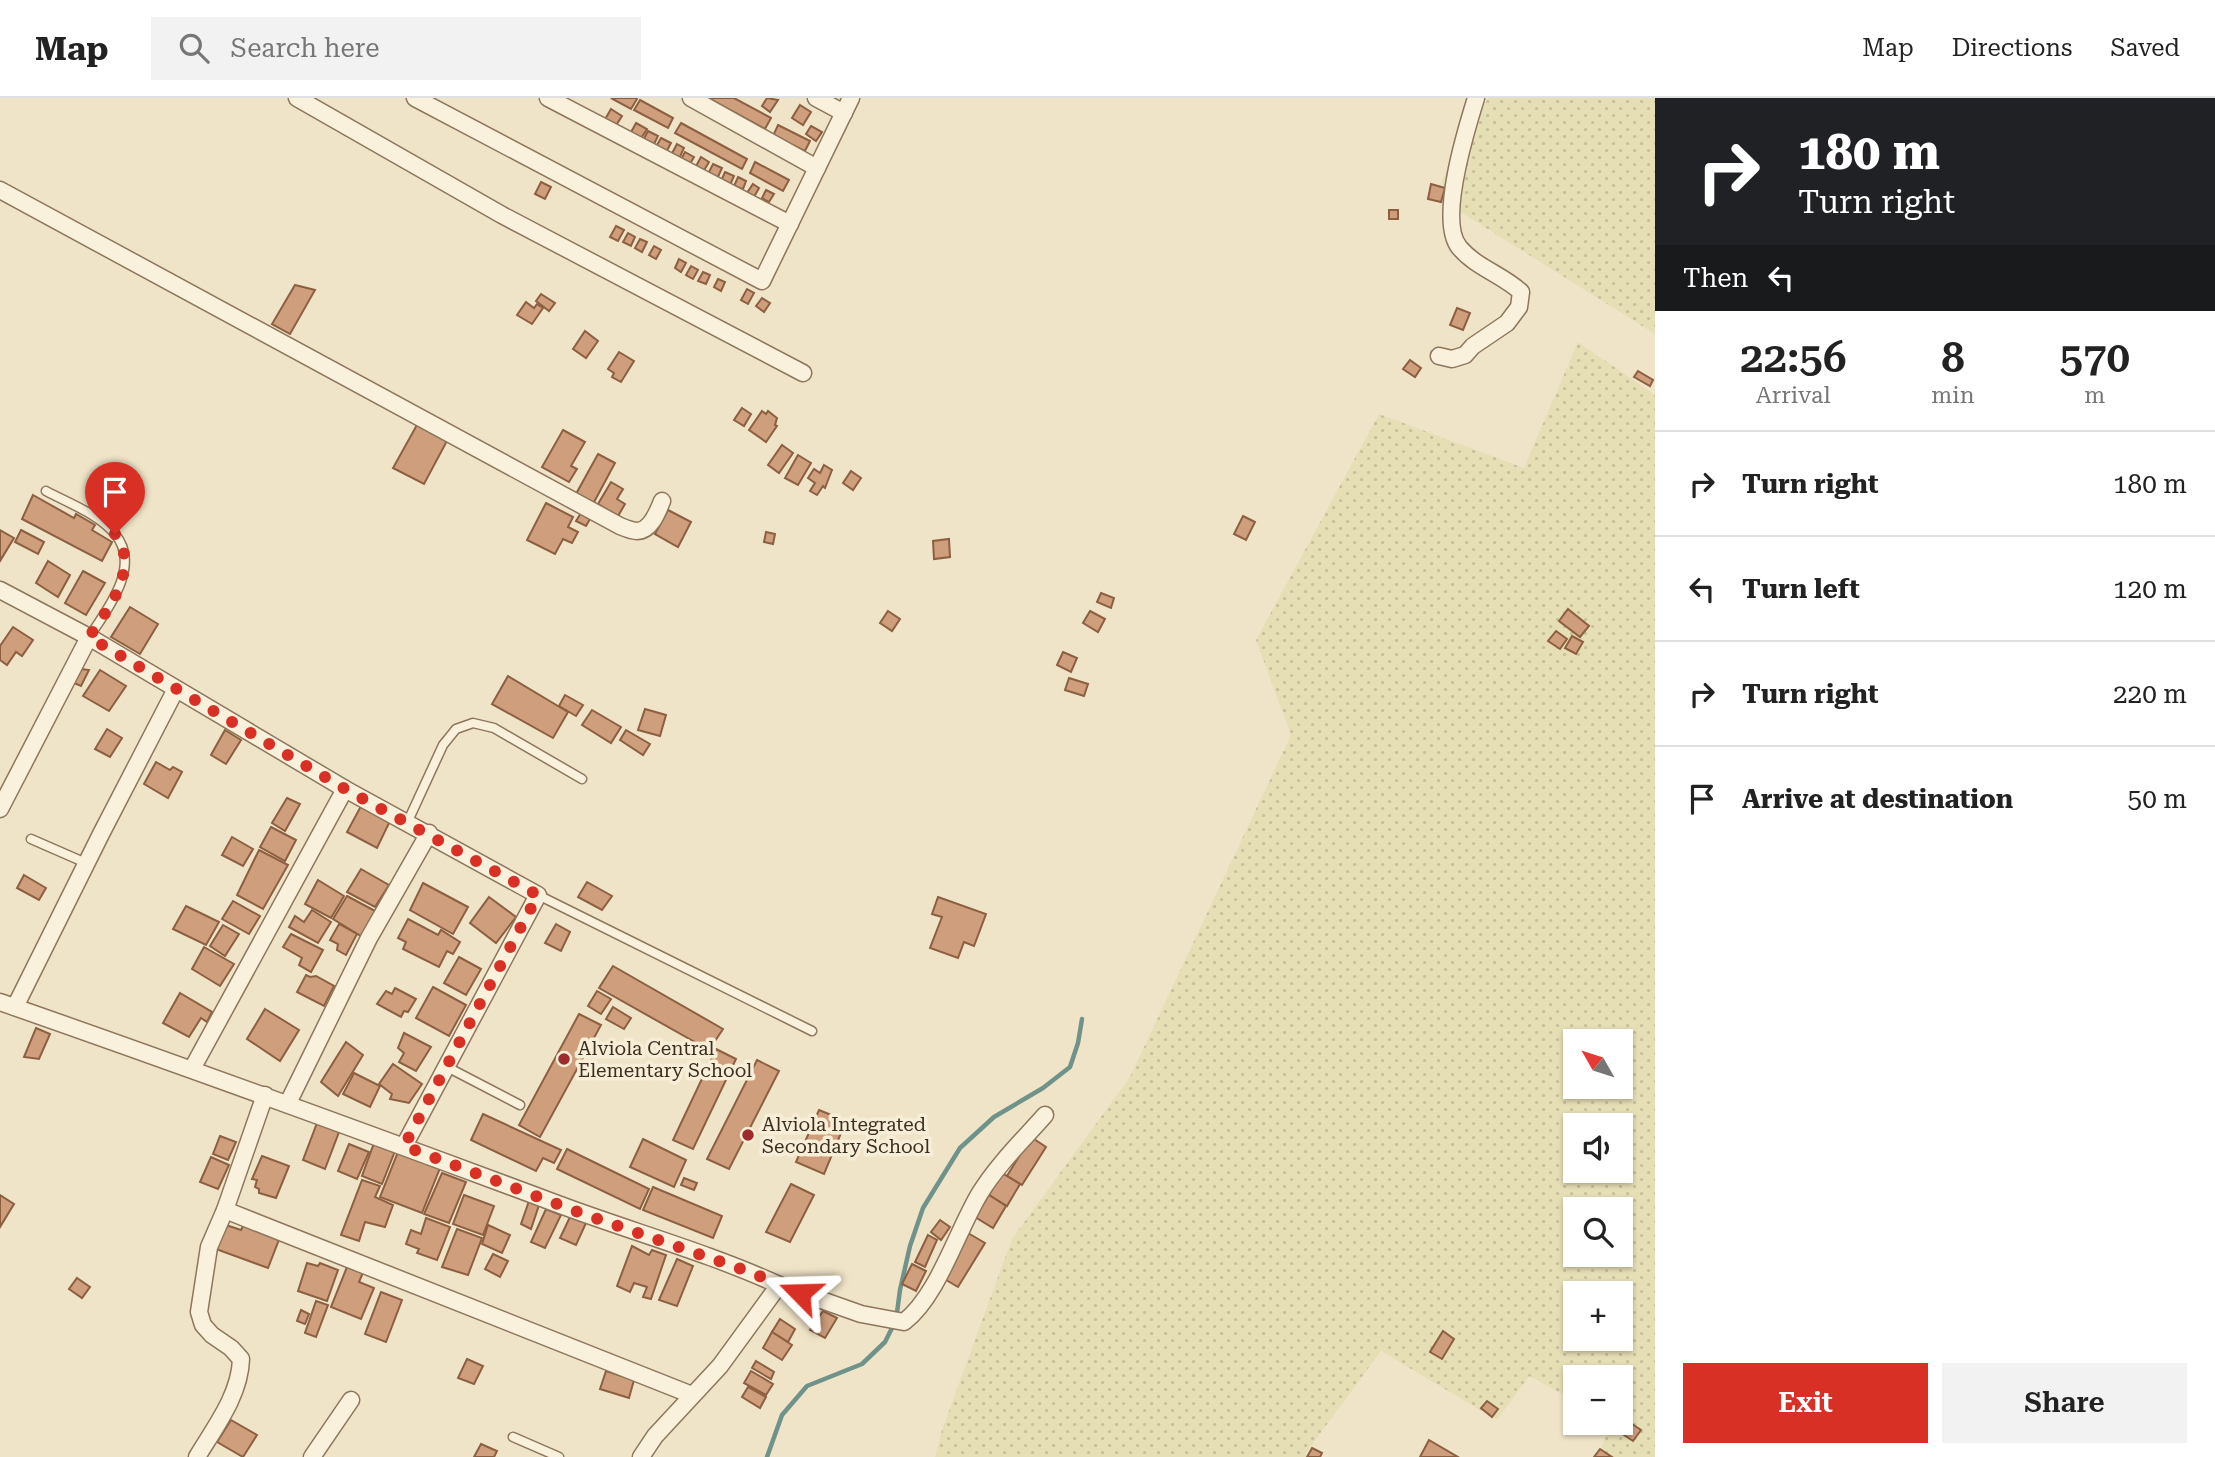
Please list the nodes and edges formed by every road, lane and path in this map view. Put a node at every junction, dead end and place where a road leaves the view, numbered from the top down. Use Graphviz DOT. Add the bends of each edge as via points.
graph roads {
  1 [pos="297,98"];
  2 [pos="415,98"];
  3 [pos="548,98"];
  4 [pos="691,98"];
  5 [pos="816,98"];
  6 [pos="1476,98"];
  7 [pos="847,105"];
  8 [pos="817,168"];
  9 [pos="0,190"];
  10 [pos="790,224"];
  11 [pos="1439,356"];
  12 [pos="803,373"];
  13 [pos="46,491"];
  14 [pos="662,501"];
  15 [pos="0,590"];
  16 [pos="89,637"];
  17 [pos="176,690"];
  18 [pos="582,779"];
  19 [pos="345,789"];
  20 [pos="0,809"];
  21 [pos="408,821"];
  22 [pos="429,833"];
  23 [pos="31,839"];
  24 [pos="86,863"];
  25 [pos="538,895"];
  26 [pos="8,1004"];
  27 [pos="812,1031"];
  28 [pos="447,1067"];
  29 [pos="192,1069"];
  30 [pos="265,1095"];
  31 [pos="288,1103"];
  32 [pos="520,1105"];
  33 [pos="1045,1115"];
  34 [pos="404,1146"];
  35 [pos="225,1210"];
  36 [pos="779,1286"];
  37 [pos="692,1395"];
  38 [pos="351,1400"];
  39 [pos="513,1437"];
  40 [pos="197,1457"];
  41 [pos="312,1457"];
  42 [pos="559,1457"];
  43 [pos="641,1457"];
  1 -- 12 [label="street" via="502,215"];
  2 -- 10 [label="street" via="762,281"];
  3 -- 10 [label="street"];
  4 -- 8 [label="street"];
  5 -- 7 [label="street"];
  6 -- 11 [label="street" via="1453,189 1452,234 1460,248 1521,292 1519,307 1507,323 1465,355"];
  7 -- 8 [label="street"];
  8 -- 10 [label="street"];
  9 -- 14 [label="street" via="620,526 637,531 645,528"];
  13 -- 16 [label="lane" via="95,517 115,534 123,549 119,589"];
  15 -- 16 [label="street"];
  16 -- 17 [label="street"];
  16 -- 20 [label="street"];
  17 -- 19 [label="street"];
  17 -- 24 [label="street"];
  18 -- 21 [label="lane" via="494,728 473,723 456,729 443,745"];
  19 -- 21 [label="street"];
  19 -- 29 [label="street"];
  21 -- 22 [label="street"];
  22 -- 25 [label="street"];
  22 -- 31 [label="street" via="369,938"];
  23 -- 24 [label="lane"];
  24 -- 26 [label="street"];
  25 -- 27 [label="lane"];
  25 -- 28 [label="street"];
  26 -- 29 [label="street"];
  28 -- 32 [label="lane"];
  28 -- 34 [label="street"];
  29 -- 30 [label="street"];
  30 -- 31 [label="street"];
  30 -- 35 [label="street"];
  31 -- 34 [label="street"];
  33 -- 36 [label="street" via="993,1173 926,1298 904,1322 861,1314"];
  34 -- 36 [label="street"];
  35 -- 37 [label="street"];
  35 -- 40 [label="street" via="209,1247 198,1312 212,1335 241,1359 241,1375"];
  36 -- 37 [label="street" via="720,1366"];
  37 -- 43 [label="street"];
  38 -- 41 [label="street"];
  39 -- 42 [label="lane"];
}
